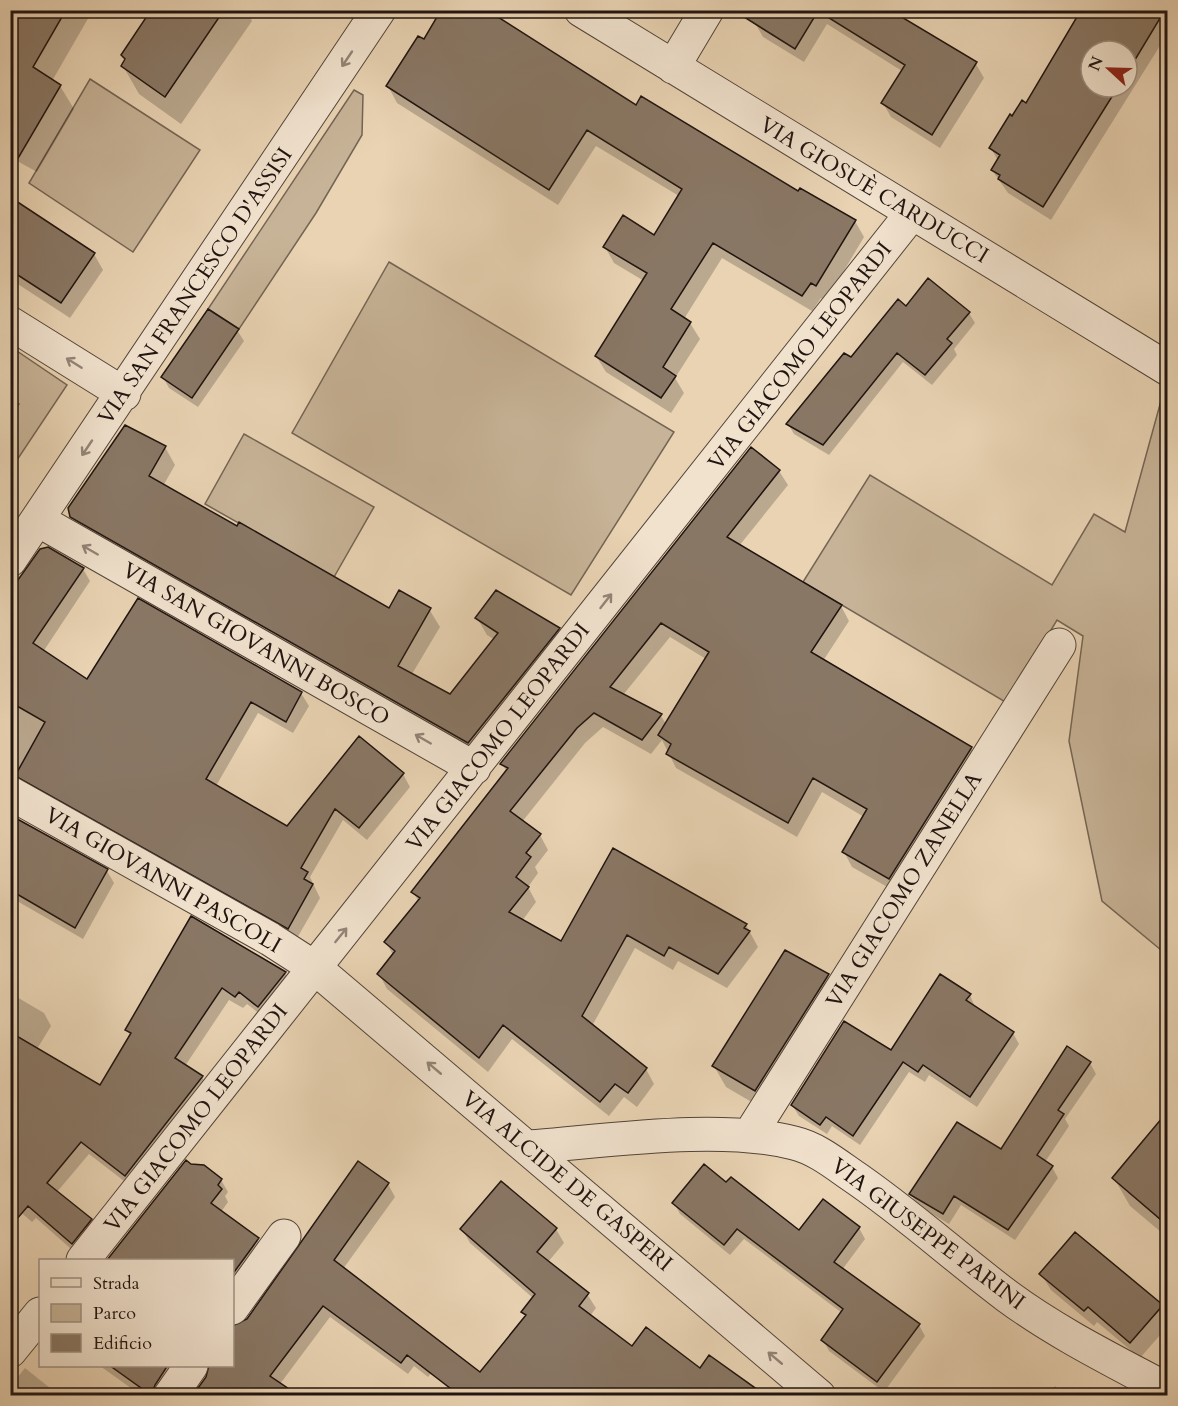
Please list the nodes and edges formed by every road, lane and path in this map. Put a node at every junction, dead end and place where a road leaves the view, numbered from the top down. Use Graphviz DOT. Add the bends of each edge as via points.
graph roads {
  1 [pos="379,10"];
  2 [pos="581,10"];
  3 [pos="707,10"];
  4 [pos="673,67"];
  5 [pos="912,213"];
  6 [pos="10,323"];
  7 [pos="1167,369"];
  8 [pos="124,394"];
  9 [pos="38,520"];
  10 [pos="10,560"];
  11 [pos="1059,645"];
  12 [pos="474,768"];
  13 [pos="10,793"];
  14 [pos="315,968"];
  15 [pos="749,1136"];
  16 [pos="528,1147"];
  17 [pos="284,1236"];
  18 [pos="84,1259"];
  19 [pos="234,1305"];
  20 [pos="39,1315"];
  21 [pos="10,1351"];
  22 [pos="190,1367"];
  23 [pos="1167,1390"];
  24 [pos="170,1395"];
  25 [pos="819,1395"];
  1 -- 8 [label="street, VIA SAN FRANCESCO D'ASSISI, one-way"];
  2 -- 4 [label="street, VIA GIOSUÈ CARDUCCI"];
  3 -- 4 [label="street"];
  4 -- 5 [label="street, VIA GIOSUÈ CARDUCCI"];
  5 -- 7 [label="street, VIA GIOSUÈ CARDUCCI"];
  12 -- 5 [label="street, VIA GIACOMO LEOPARDI, one-way"];
  8 -- 6 [label="street, one-way"];
  8 -- 9 [label="street, VIA SAN FRANCESCO D'ASSISI, one-way"];
  9 -- 10 [label="street, VIA SAN FRANCESCO D'ASSISI"];
  12 -- 9 [label="street, VIA SAN GIOVANNI BOSCO, one-way"];
  11 -- 15 [label="street, VIA GIACOMO ZANELLA"];
  14 -- 12 [label="street, VIA GIACOMO LEOPARDI, one-way"];
  13 -- 14 [label="street, VIA GIOVANNI PASCOLI"];
  16 -- 14 [label="street, VIA ALCIDE DE GASPERI, one-way"];
  14 -- 18 [label="street, VIA GIACOMO LEOPARDI"];
  15 -- 16 [label="street, VIA GIUSEPPE PARINI"];
  15 -- 23 [label="street, VIA GIUSEPPE PARINI" via="798,1144 822,1155 903,1211 1008,1296"];
  25 -- 16 [label="street, VIA ALCIDE DE GASPERI, one-way"];
  17 -- 19 [label="street"];
  20 -- 21 [label="street"];
  22 -- 24 [label="street"];
}
